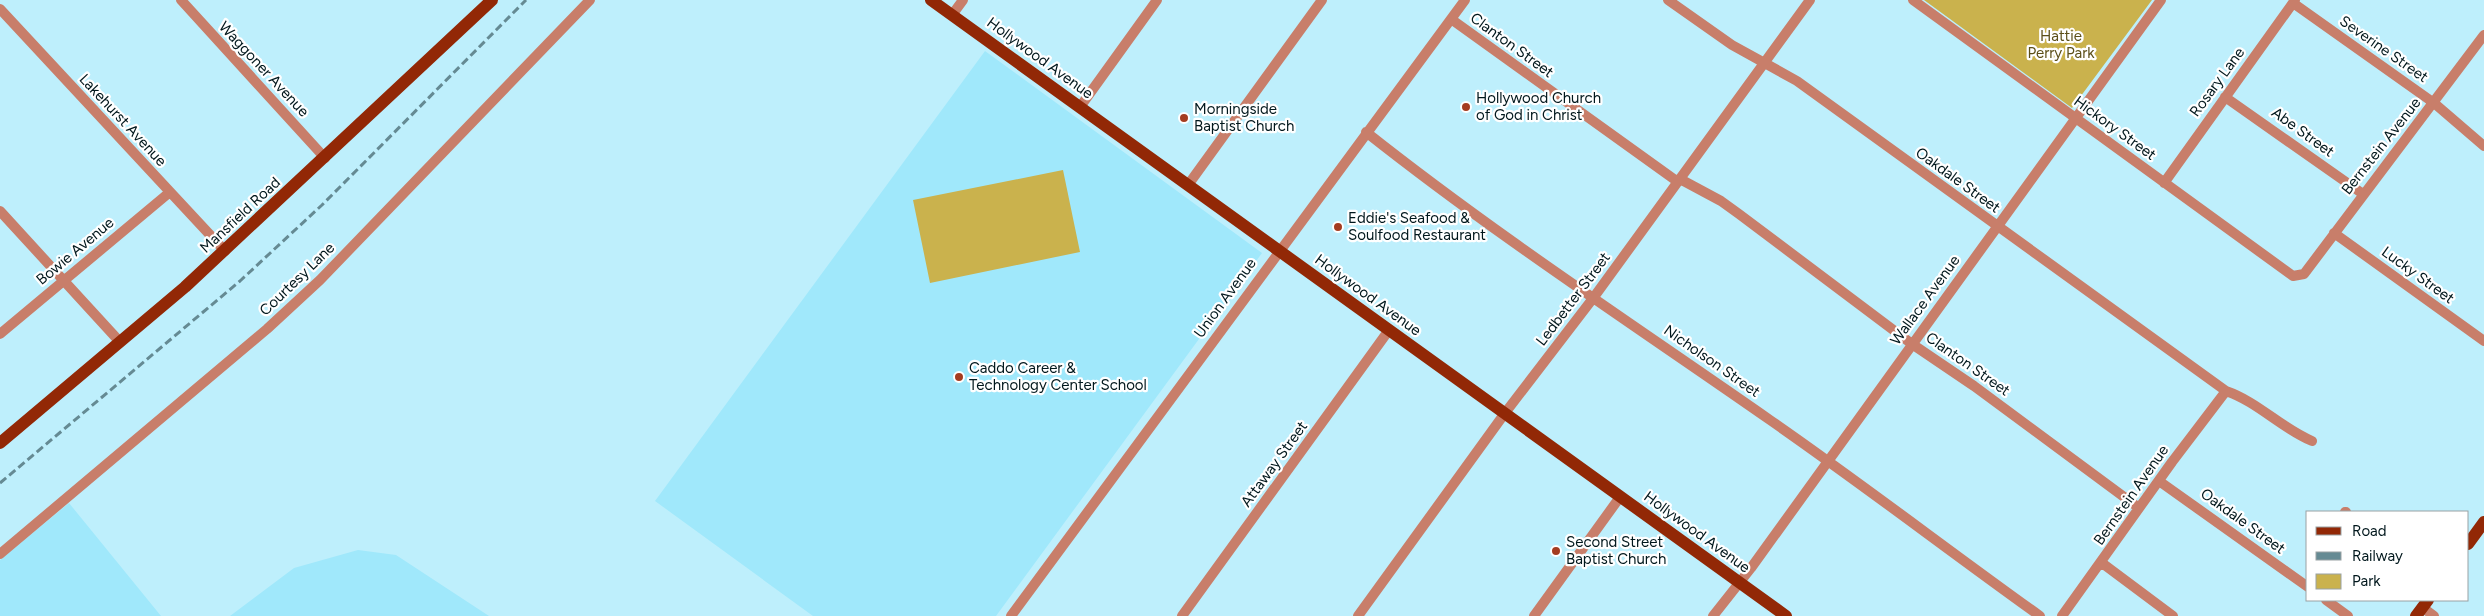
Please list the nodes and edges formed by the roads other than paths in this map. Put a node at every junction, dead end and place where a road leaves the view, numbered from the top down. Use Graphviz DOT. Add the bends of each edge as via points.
graph roads {
  1 [pos="180,0"];
  2 [pos="492,0"];
  3 [pos="590,0"];
  4 [pos="931,0"];
  5 [pos="963,0"];
  6 [pos="1157,0"];
  7 [pos="1322,0"];
  8 [pos="1465,0"];
  9 [pos="1668,0"];
  10 [pos="1810,0"];
  11 [pos="1913,0"];
  12 [pos="2161,0"];
  13 [pos="2294,1"];
  14 [pos="0,9"];
  15 [pos="952,15"];
  16 [pos="1451,19"];
  17 [pos="2484,35"];
  18 [pos="1764,64"];
  19 [pos="2225,97"];
  20 [pos="2434,103"];
  21 [pos="1080,107"];
  22 [pos="2076,118"];
  23 [pos="1366,132"];
  24 [pos="2484,146"];
  25 [pos="325,158"];
  26 [pos="1679,181"];
  27 [pos="2164,183"];
  28 [pos="1188,185"];
  29 [pos="170,192"];
  30 [pos="2362,194"];
  31 [pos="0,211"];
  32 [pos="1996,227"];
  33 [pos="2334,233"];
  34 [pos="1279,250"];
  35 [pos="224,251"];
  36 [pos="2301,275"];
  37 [pos="64,280"];
  38 [pos="1594,297"];
  39 [pos="1389,330"];
  40 [pos="0,334"];
  41 [pos="2484,341"];
  42 [pos="120,342"];
  43 [pos="1912,344"];
  44 [pos="2226,391"];
  45 [pos="1504,413"];
  46 [pos="2312,442"];
  47 [pos="0,443"];
  48 [pos="1827,462"];
  49 [pos="2159,481"];
  50 [pos="1620,497"];
  51 [pos="2138,508"];
  52 [pos="2484,522"];
  53 [pos="2469,543"];
  54 [pos="0,554"];
  55 [pos="2102,563"];
  56 [pos="1739,582"];
  57 [pos="2306,586"];
  58 [pos="2327,601"];
  59 [pos="2422,608"];
  60 [pos="1011,616"];
  61 [pos="1182,616"];
  62 [pos="1358,616"];
  63 [pos="1534,616"];
  64 [pos="1713,616"];
  65 [pos="1786,616"];
  66 [pos="2040,616"];
  67 [pos="2062,616"];
  68 [pos="2173,616"];
  69 [pos="2348,616"];
  70 [pos="2434,616"];
  1 -- 25 [label="street, Waggoner Avenue"];
  2 -- 25 [label="main road, Mansfield Road"];
  3 -- 54 [label="street, Courtesy Lane" via="320,280 267,329"];
  4 -- 15 [label="main road, Hollywood Avenue"];
  5 -- 15 [label="street"];
  6 -- 21 [label="street"];
  7 -- 28 [label="street"];
  8 -- 16 [label="street, Union Avenue"];
  9 -- 18 [label="street, Oakdale Street"];
  10 -- 18 [label="street, Ledbetter Street"];
  11 -- 22 [label="street, Hickory Street"];
  12 -- 22 [label="street, Wallace Avenue"];
  13 -- 19 [label="street, Rosary Lane"];
  13 -- 20 [label="street, Severine Street"];
  14 -- 29 [label="street, Lakehurst Avenue"];
  15 -- 21 [label="main road, Hollywood Avenue"];
  16 -- 23 [label="street, Union Avenue"];
  16 -- 26 [label="street, Clanton Street"];
  17 -- 20 [label="street, Bernstein Avenue"];
  18 -- 26 [label="street, Ledbetter Street"];
  18 -- 32 [label="street, Oakdale Street" via="1797,81"];
  19 -- 27 [label="street, Rosary Lane"];
  19 -- 30 [label="street, Abe Street"];
  20 -- 24 [label="street, Severine Street"];
  20 -- 30 [label="street, Bernstein Avenue"];
  21 -- 28 [label="main road, Hollywood Avenue"];
  22 -- 27 [label="street, Hickory Street"];
  22 -- 32 [label="street, Wallace Avenue"];
  23 -- 34 [label="street, Union Avenue"];
  23 -- 38 [label="street, Nicholson Street" via="1552,271"];
  25 -- 35 [label="main road, Mansfield Road"];
  26 -- 38 [label="street, Ledbetter Street"];
  26 -- 43 [label="street, Clanton Street" via="1721,201"];
  27 -- 36 [label="street, Hickory Street" via="2288,273"];
  28 -- 34 [label="main road, Hollywood Avenue"];
  29 -- 35 [label="street, Lakehurst Avenue"];
  29 -- 37 [label="street, Bowie Avenue"];
  30 -- 33 [label="street, Bernstein Avenue"];
  31 -- 37 [label="street"];
  32 -- 43 [label="street, Wallace Avenue"];
  32 -- 44 [label="street, Oakdale Street"];
  33 -- 36 [label="street, Bernstein Avenue"];
  33 -- 41 [label="street, Lucky Street"];
  34 -- 39 [label="main road, Hollywood Avenue"];
  34 -- 60 [label="street, Union Avenue"];
  35 -- 42 [label="main road, Mansfield Road"];
  37 -- 40 [label="street, Bowie Avenue"];
  37 -- 42 [label="street"];
  38 -- 45 [label="street, Ledbetter Street"];
  38 -- 48 [label="street, Nicholson Street"];
  39 -- 45 [label="main road, Hollywood Avenue"];
  39 -- 61 [label="street, Attaway Street"];
  42 -- 47 [label="main road, Mansfield Road"];
  43 -- 48 [label="street, Wallace Avenue"];
  43 -- 51 [label="street, Clanton Street"];
  44 -- 46 [label="street, Oakdale Street" via="2242,397 2294,434"];
  44 -- 49 [label="street, Bernstein Avenue"];
  45 -- 50 [label="main road, Hollywood Avenue"];
  45 -- 62 [label="street, Ledbetter Street"];
  48 -- 56 [label="street, Wallace Avenue"];
  48 -- 66 [label="street, Nicholson Street"];
  49 -- 51 [label="street, Bernstein Avenue"];
  49 -- 57 [label="street, Oakdale Street"];
  50 -- 56 [label="main road, Hollywood Avenue"];
  50 -- 63 [label="street"];
  51 -- 55 [label="street, Bernstein Avenue"];
  52 -- 53 [label="main road"];
  55 -- 67 [label="street, Bernstein Avenue"];
  55 -- 68 [label="street"];
  56 -- 64 [label="street, Wallace Avenue"];
  56 -- 65 [label="main road, Hollywood Avenue"];
  58 -- 69 [label="street"];
  59 -- 70 [label="street"];
}
